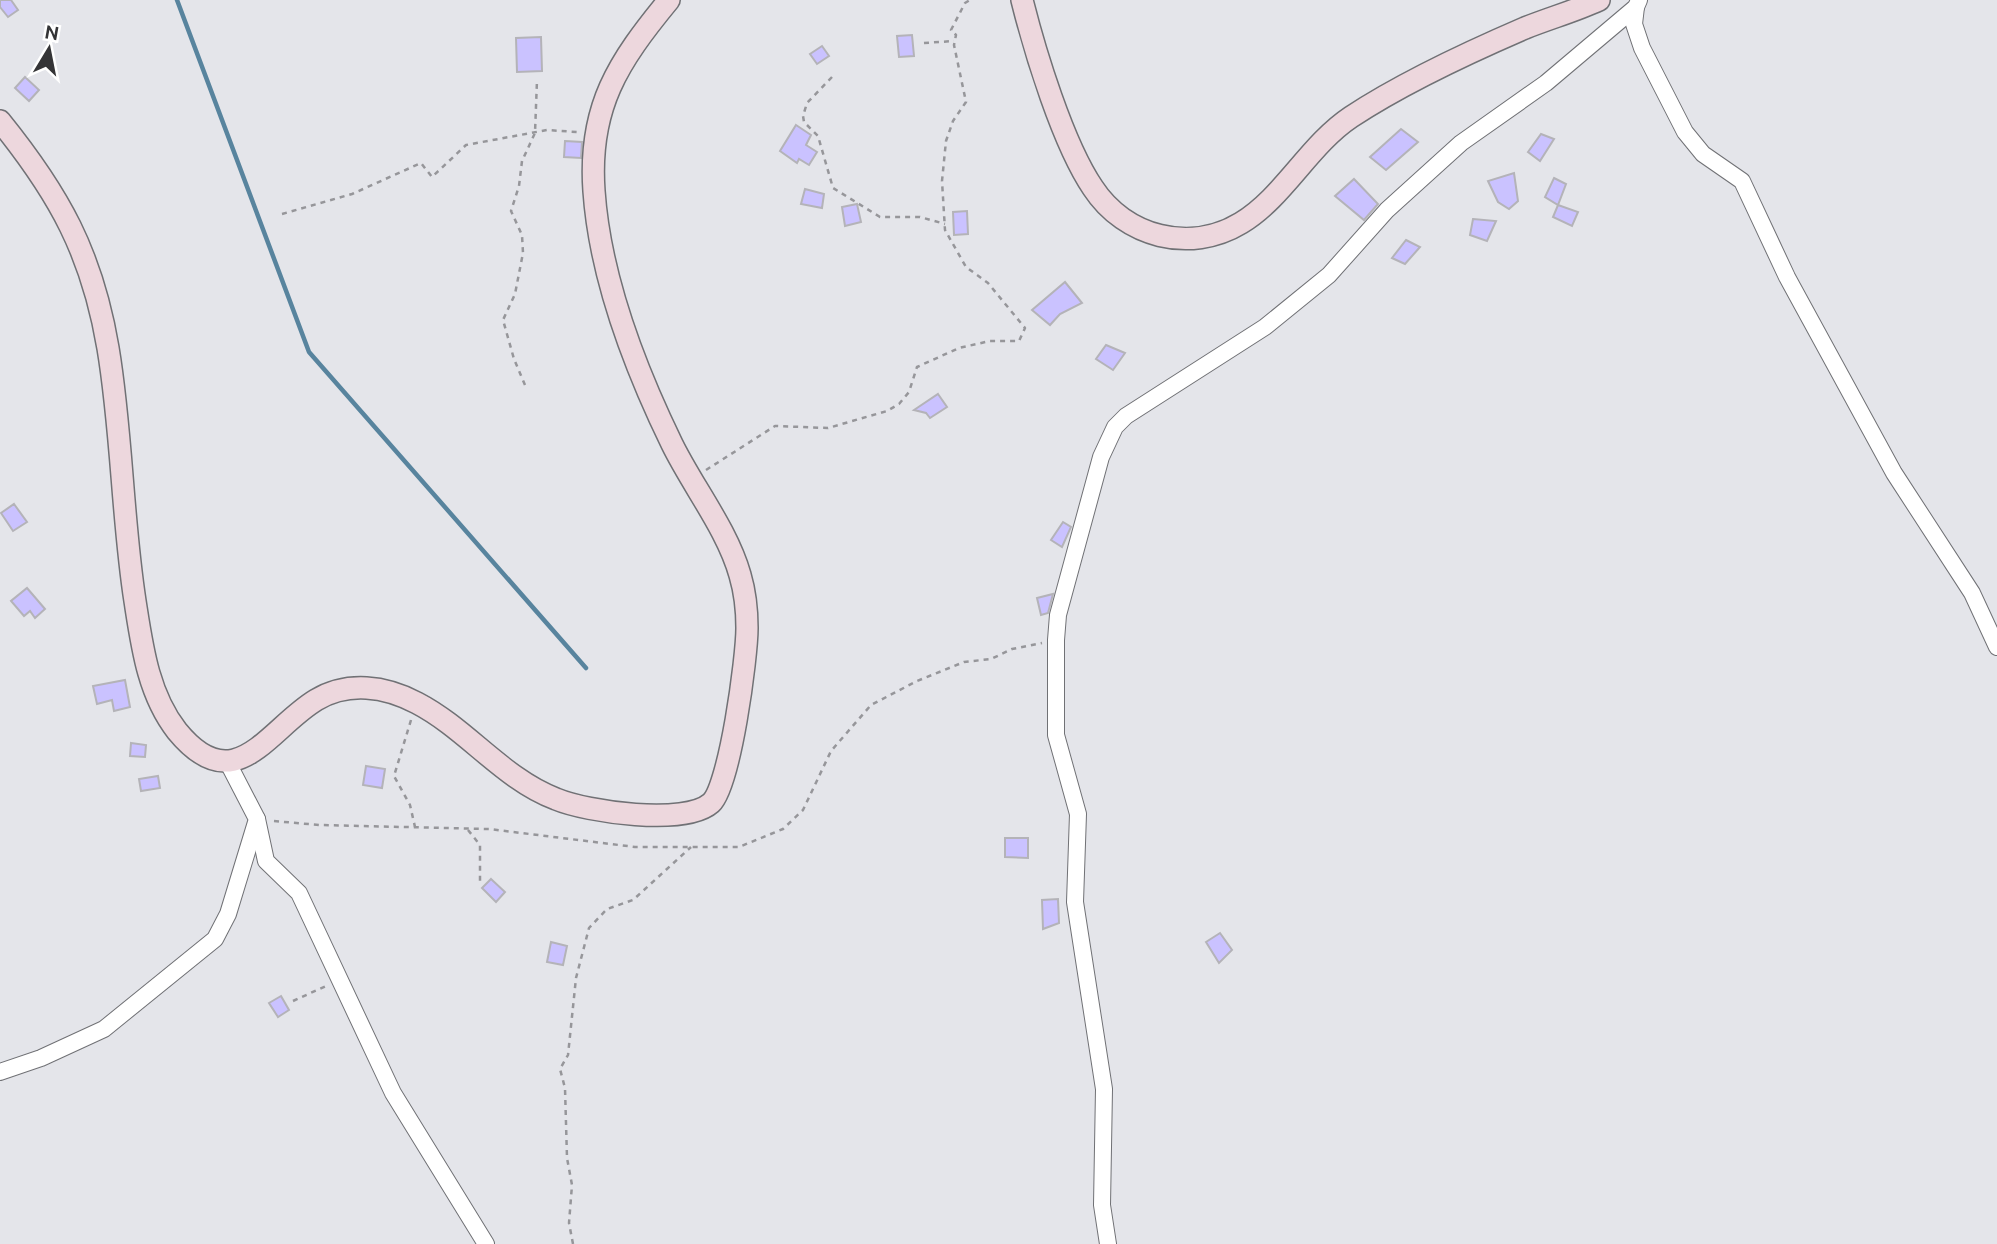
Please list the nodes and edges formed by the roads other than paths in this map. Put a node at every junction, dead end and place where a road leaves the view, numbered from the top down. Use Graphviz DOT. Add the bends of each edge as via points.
graph roads {
  1 [pos="668,0"];
  2 [pos="1022,0"];
  3 [pos="1599,0"];
  4 [pos="1637,4"];
  5 [pos="0,121"];
  6 [pos="1997,647"];
  7 [pos="227,761"];
  8 [pos="257,820"];
  9 [pos="0,1072"];
  10 [pos="486,1244"];
  11 [pos="1108,1244"];
  1 -- 7 [label="main road" via="632,46 604,98 593,186 598,229 631,350 672,444 739,571 746,604 747,635 720,790 710,803 692,813 602,811 555,799 509,772 441,716 376,687 347,688 318,699 268,743 248,756"];
  2 -- 3 [label="main road" via="1066,134 1093,188 1135,227 1159,237 1188,240 1213,235 1248,218 1334,128 1360,111 1526,28"];
  4 -- 6 [label="street" via="1634,24 1642,48 1685,132 1703,154 1742,181 1847,388 1894,473 1972,593"];
  4 -- 11 [label="street" via="1546,83 1461,143 1387,210 1329,275 1265,327 1172,384 1115,427 1101,457 1058,615 1056,735 1078,814 1075,902 1104,1088 1102,1205"];
  5 -- 7 [label="main road" via="65,210 94,294 108,346 129,562 144,655 156,695 176,730 200,753"];
  7 -- 8 [label="street"];
  8 -- 9 [label="street" via="228,914 215,939 104,1029"];
  8 -- 10 [label="street" via="266,861 299,893 393,1093"];
}
